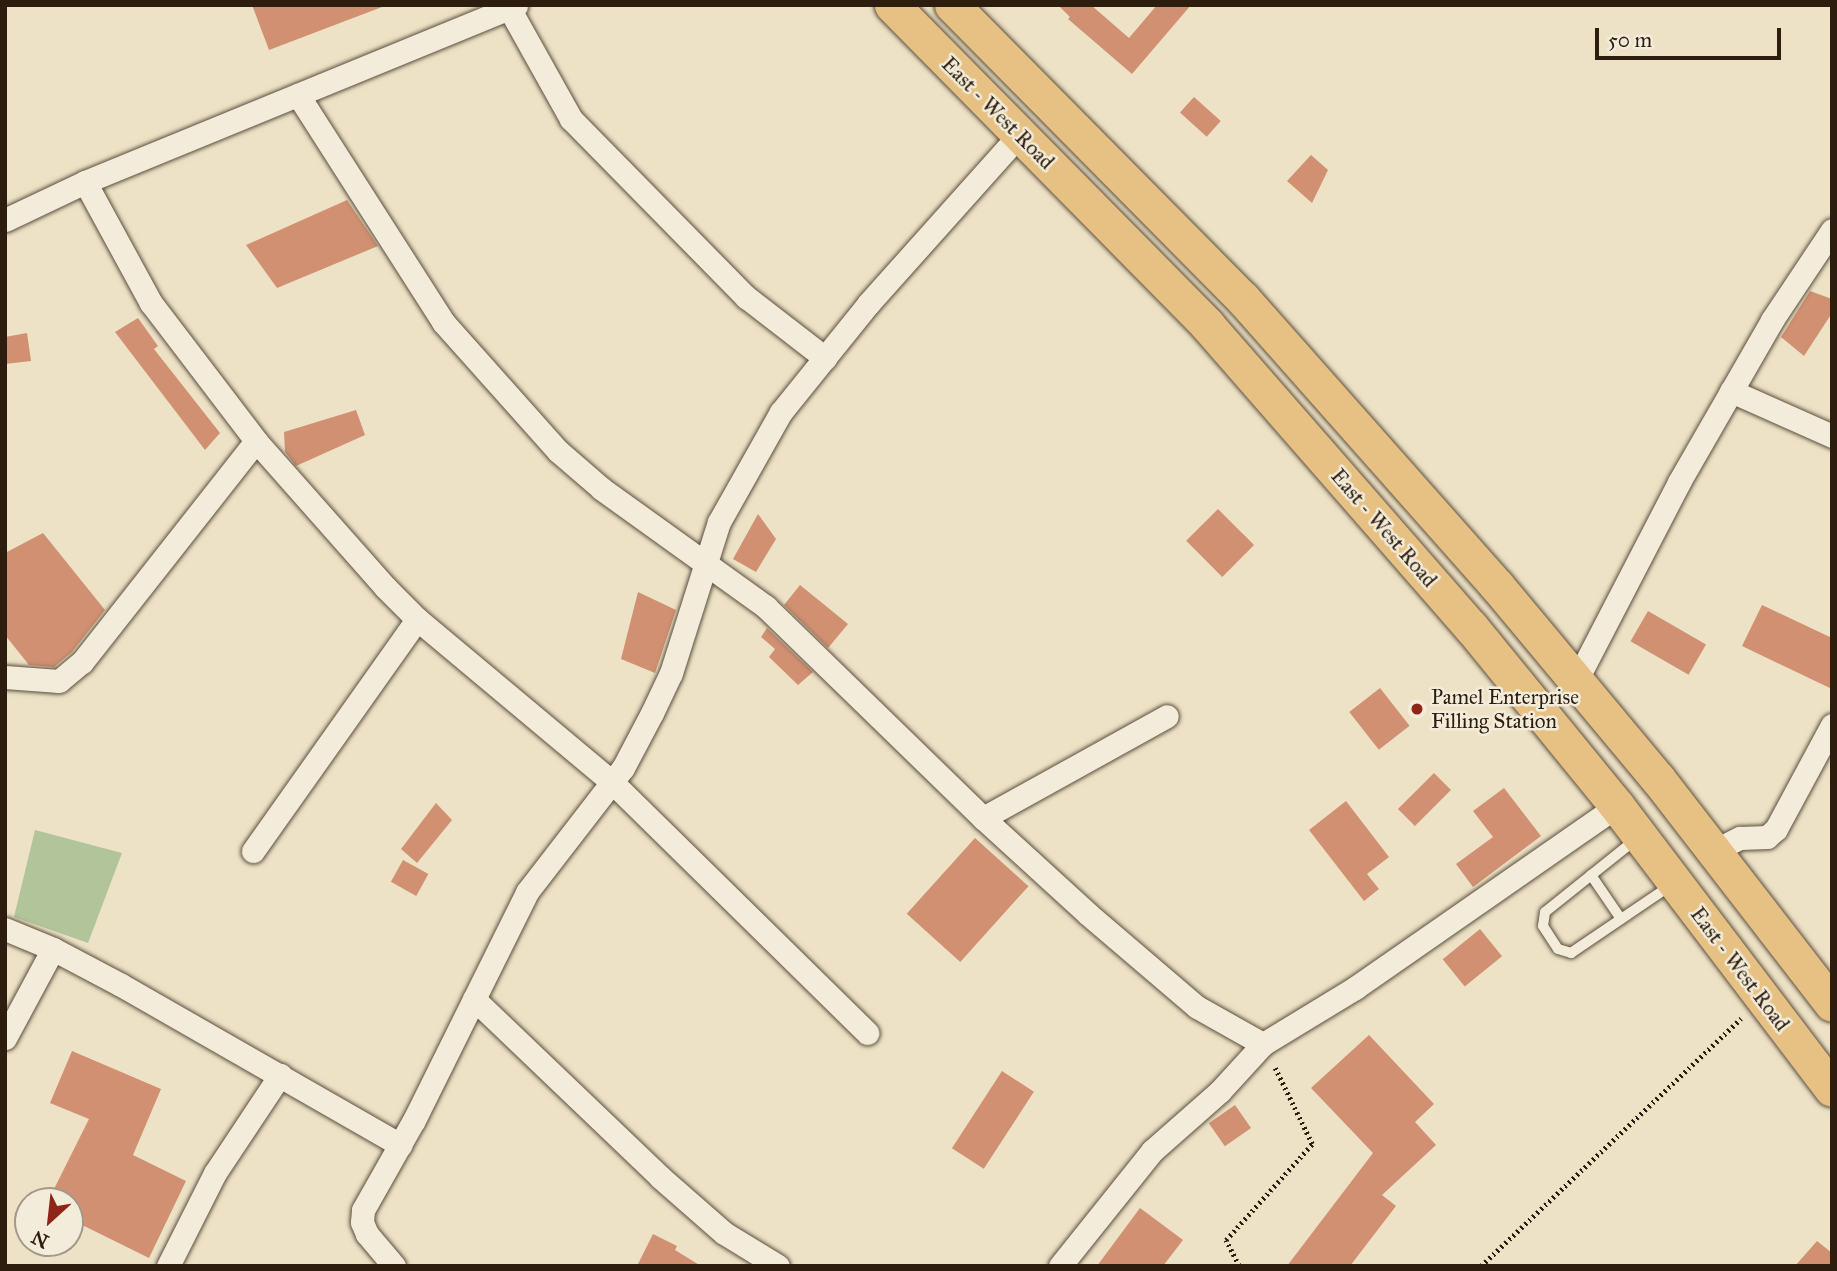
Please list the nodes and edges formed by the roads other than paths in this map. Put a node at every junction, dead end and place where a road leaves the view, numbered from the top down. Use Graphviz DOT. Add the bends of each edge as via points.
graph roads {
  1 [pos="892,5"];
  2 [pos="952,5"];
  3 [pos="513,7"];
  4 [pos="298,96"];
  5 [pos="1019,135"];
  6 [pos="85,182"];
  7 [pos="5,219"];
  8 [pos="1832,230"];
  9 [pos="825,358"];
  10 [pos="1731,391"];
  11 [pos="1832,436"];
  12 [pos="256,441"];
  13 [pos="706,562"];
  14 [pos="416,619"];
  15 [pos="5,677"];
  16 [pos="1575,683"];
  17 [pos="1167,716"];
  18 [pos="1832,725"];
  19 [pos="612,782"];
  20 [pos="1617,806"];
  21 [pos="983,818"];
  22 [pos="1640,836"];
  23 [pos="253,850"];
  24 [pos="1714,850"];
  25 [pos="1591,875"];
  26 [pos="1675,883"];
  27 [pos="1621,919"];
  28 [pos="5,929"];
  29 [pos="53,949"];
  30 [pos="474,999"];
  31 [pos="1832,1004"];
  32 [pos="867,1033"];
  33 [pos="5,1038"];
  34 [pos="1263,1044"];
  35 [pos="280,1075"];
  36 [pos="1832,1089"];
  37 [pos="400,1145"];
  38 [pos="168,1266"];
  39 [pos="394,1266"];
  40 [pos="778,1266"];
  41 [pos="1060,1266"];
  1 -- 5 [label="main road, East - West Road"];
  2 -- 16 [label="main road, East - West Road" via="1243,299 1497,586"];
  3 -- 4 [label="street"];
  3 -- 9 [label="street" via="571,119 746,297"];
  4 -- 6 [label="street"];
  4 -- 13 [label="street" via="443,322 558,451 602,489"];
  5 -- 9 [label="street"];
  5 -- 20 [label="main road, East - West Road" via="1208,326 1471,626"];
  6 -- 7 [label="street"];
  6 -- 12 [label="street" via="151,303"];
  8 -- 10 [label="street"];
  9 -- 13 [label="street" via="781,412 719,522"];
  10 -- 11 [label="street"];
  10 -- 16 [label="street"];
  12 -- 14 [label="street"];
  12 -- 15 [label="street" via="82,662 59,681"];
  13 -- 19 [label="street" via="671,673"];
  13 -- 21 [label="street" via="766,607"];
  14 -- 19 [label="street"];
  14 -- 23 [label="street"];
  16 -- 24 [label="main road, East - West Road"];
  17 -- 21 [label="street"];
  18 -- 24 [label="street" via="1776,829 1767,838 1740,838"];
  19 -- 30 [label="street" via="527,892"];
  19 -- 32 [label="street"];
  20 -- 22 [label="main road, East - West Road"];
  20 -- 34 [label="street" via="1356,988"];
  21 -- 34 [label="street" via="1198,1007"];
  22 -- 25 [label="lane"];
  22 -- 26 [label="main road, East - West Road"];
  24 -- 31 [label="main road, East - West Road"];
  25 -- 27 [label="lane"];
  25 -- 27 [label="lane" via="1542,918 1558,949 1571,953"];
  26 -- 27 [label="lane"];
  26 -- 36 [label="main road, East - West Road"];
  28 -- 29 [label="street"];
  29 -- 33 [label="street"];
  29 -- 35 [label="street"];
  30 -- 37 [label="street"];
  30 -- 40 [label="street" via="660,1177 724,1233"];
  34 -- 41 [label="street" via="1220,1091 1152,1151"];
  35 -- 37 [label="street"];
  35 -- 38 [label="street" via="215,1173"];
  37 -- 39 [label="street" via="363,1210 362,1222"];
}
